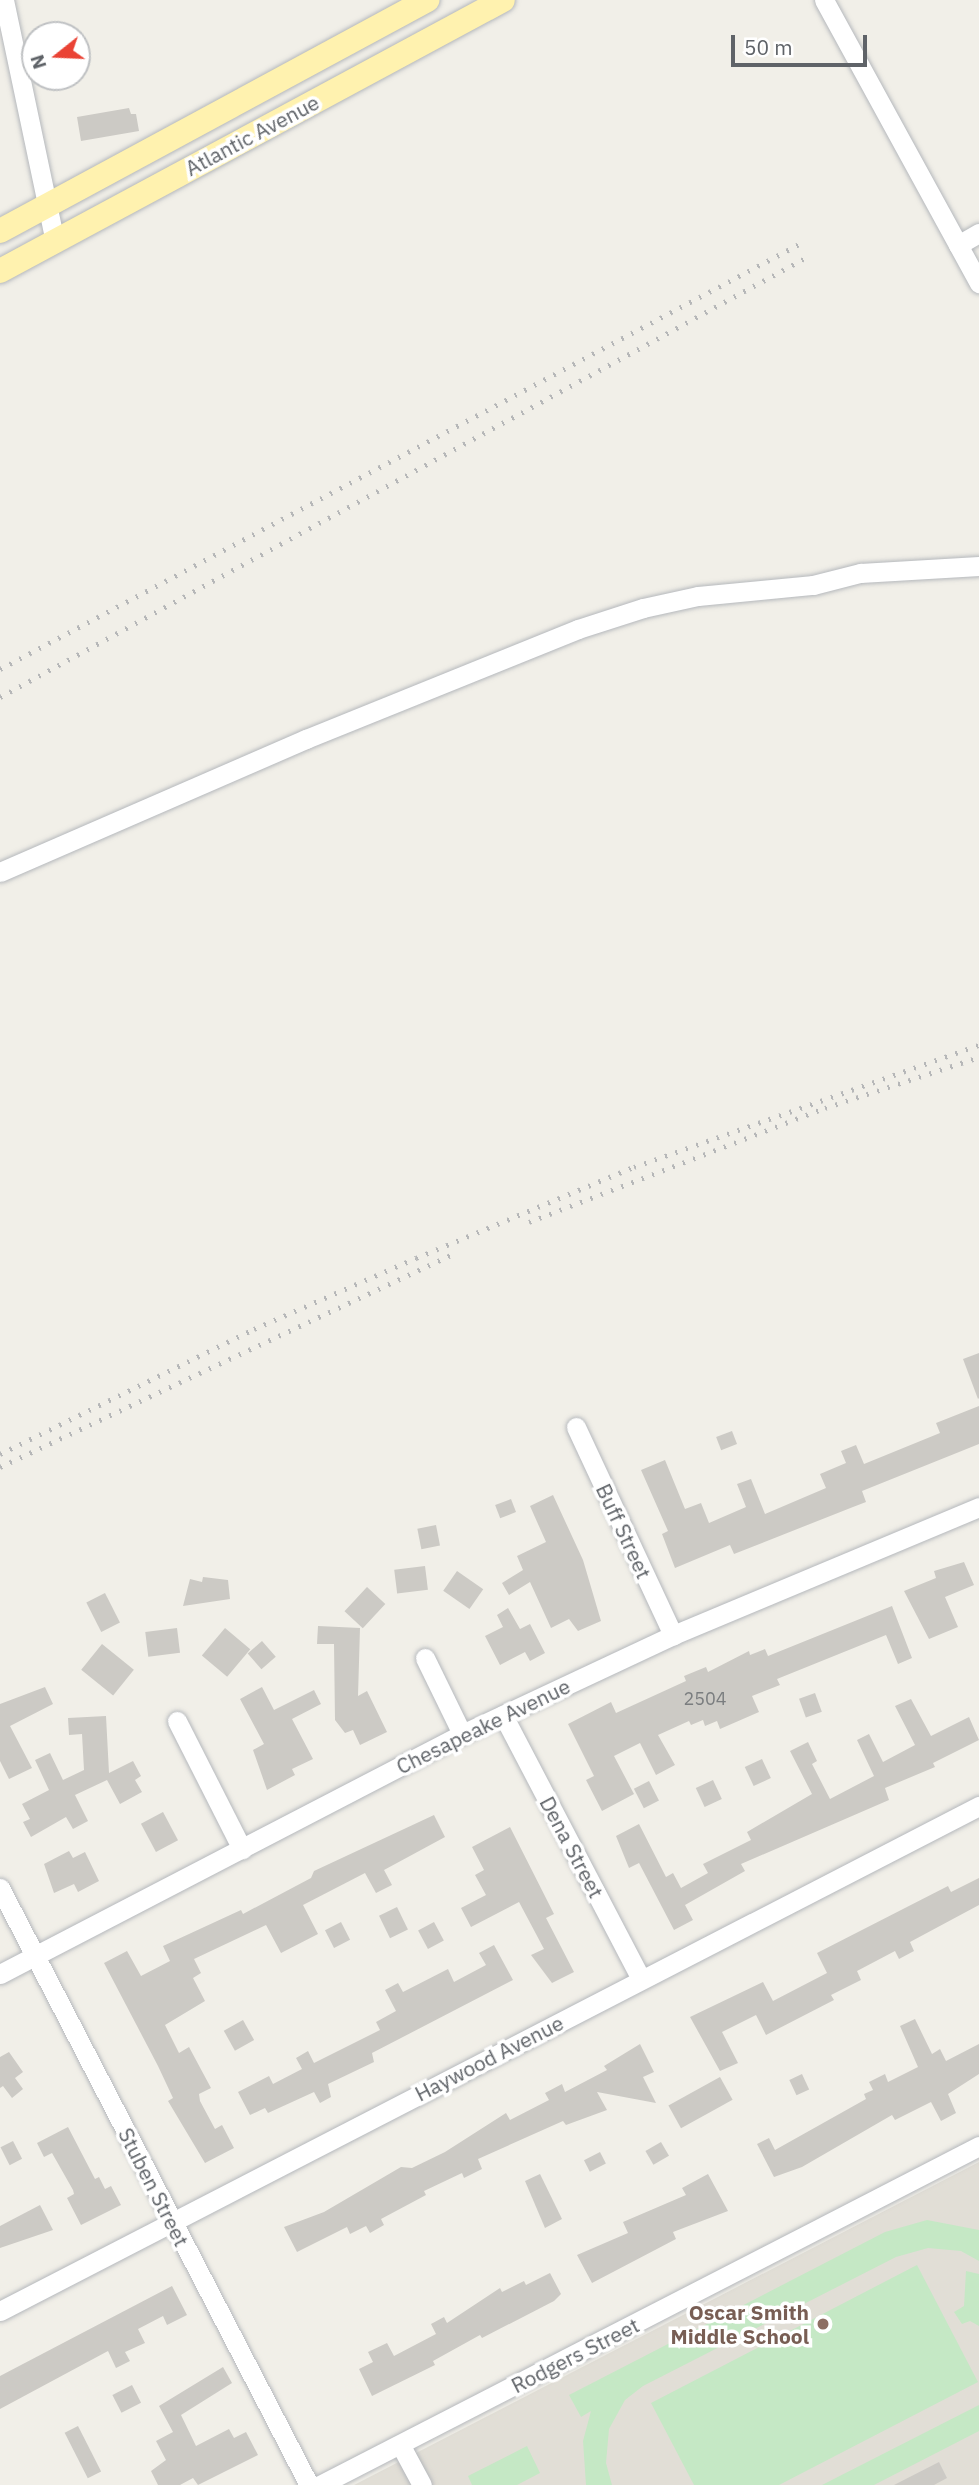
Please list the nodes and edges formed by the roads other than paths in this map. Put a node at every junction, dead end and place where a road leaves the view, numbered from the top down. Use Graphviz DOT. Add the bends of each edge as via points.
graph roads {
  1 [pos="4,0"];
  2 [pos="429,0"];
  3 [pos="503,0"];
  4 [pos="824,0"];
  5 [pos="49,205"];
  6 [pos="0,231"];
  7 [pos="979,233"];
  8 [pos="55,241"];
  9 [pos="958,245"];
  10 [pos="0,271"];
  11 [pos="979,283"];
  12 [pos="979,566"];
  13 [pos="0,872"];
  14 [pos="576,1426"];
  15 [pos="979,1507"];
  16 [pos="673,1634"];
  17 [pos="425,1658"];
  18 [pos="503,1715"];
  19 [pos="177,1721"];
  20 [pos="462,1734"];
  21 [pos="979,1806"];
  22 [pos="242,1849"];
  23 [pos="0,1888"];
  24 [pos="35,1956"];
  25 [pos="0,1974"];
  26 [pos="642,1979"];
  27 [pos="979,2146"];
  28 [pos="173,2223"];
  29 [pos="0,2311"];
  30 [pos="401,2446"];
  31 [pos="309,2485"];
  32 [pos="320,2485"];
  33 [pos="422,2485"];
  1 -- 5 [label="street"];
  2 -- 5 [label="main road, Atlantic Avenue"];
  3 -- 8 [label="main road, Atlantic Avenue"];
  4 -- 9 [label="street"];
  5 -- 6 [label="main road, Atlantic Avenue"];
  5 -- 8 [label="street"];
  7 -- 9 [label="street"];
  8 -- 10 [label="main road, Atlantic Avenue"];
  9 -- 11 [label="street"];
  12 -- 13 [label="street" via="860,573 813,585 698,596 630,612 306,739"];
  14 -- 16 [label="street, Buff Street"];
  15 -- 16 [label="street, Chesapeake Avenue"];
  16 -- 18 [label="street, Chesapeake Avenue"];
  17 -- 20 [label="street"];
  18 -- 20 [label="street, Chesapeake Avenue"];
  18 -- 26 [label="street, Dena Street"];
  19 -- 22 [label="street"];
  20 -- 22 [label="street, Chesapeake Avenue"];
  21 -- 26 [label="street, Haywood Avenue"];
  22 -- 24 [label="street, Chesapeake Avenue"];
  23 -- 24 [label="street, Stuben Street"];
  24 -- 25 [label="street, Chesapeake Avenue"];
  24 -- 28 [label="street, Stuben Street"];
  26 -- 28 [label="street, Haywood Avenue"];
  27 -- 30 [label="street, Rodgers Street"];
  28 -- 29 [label="street, Haywood Avenue"];
  28 -- 31 [label="street, Stuben Street"];
  30 -- 32 [label="street, Rodgers Street"];
  30 -- 33 [label="street"];
}
